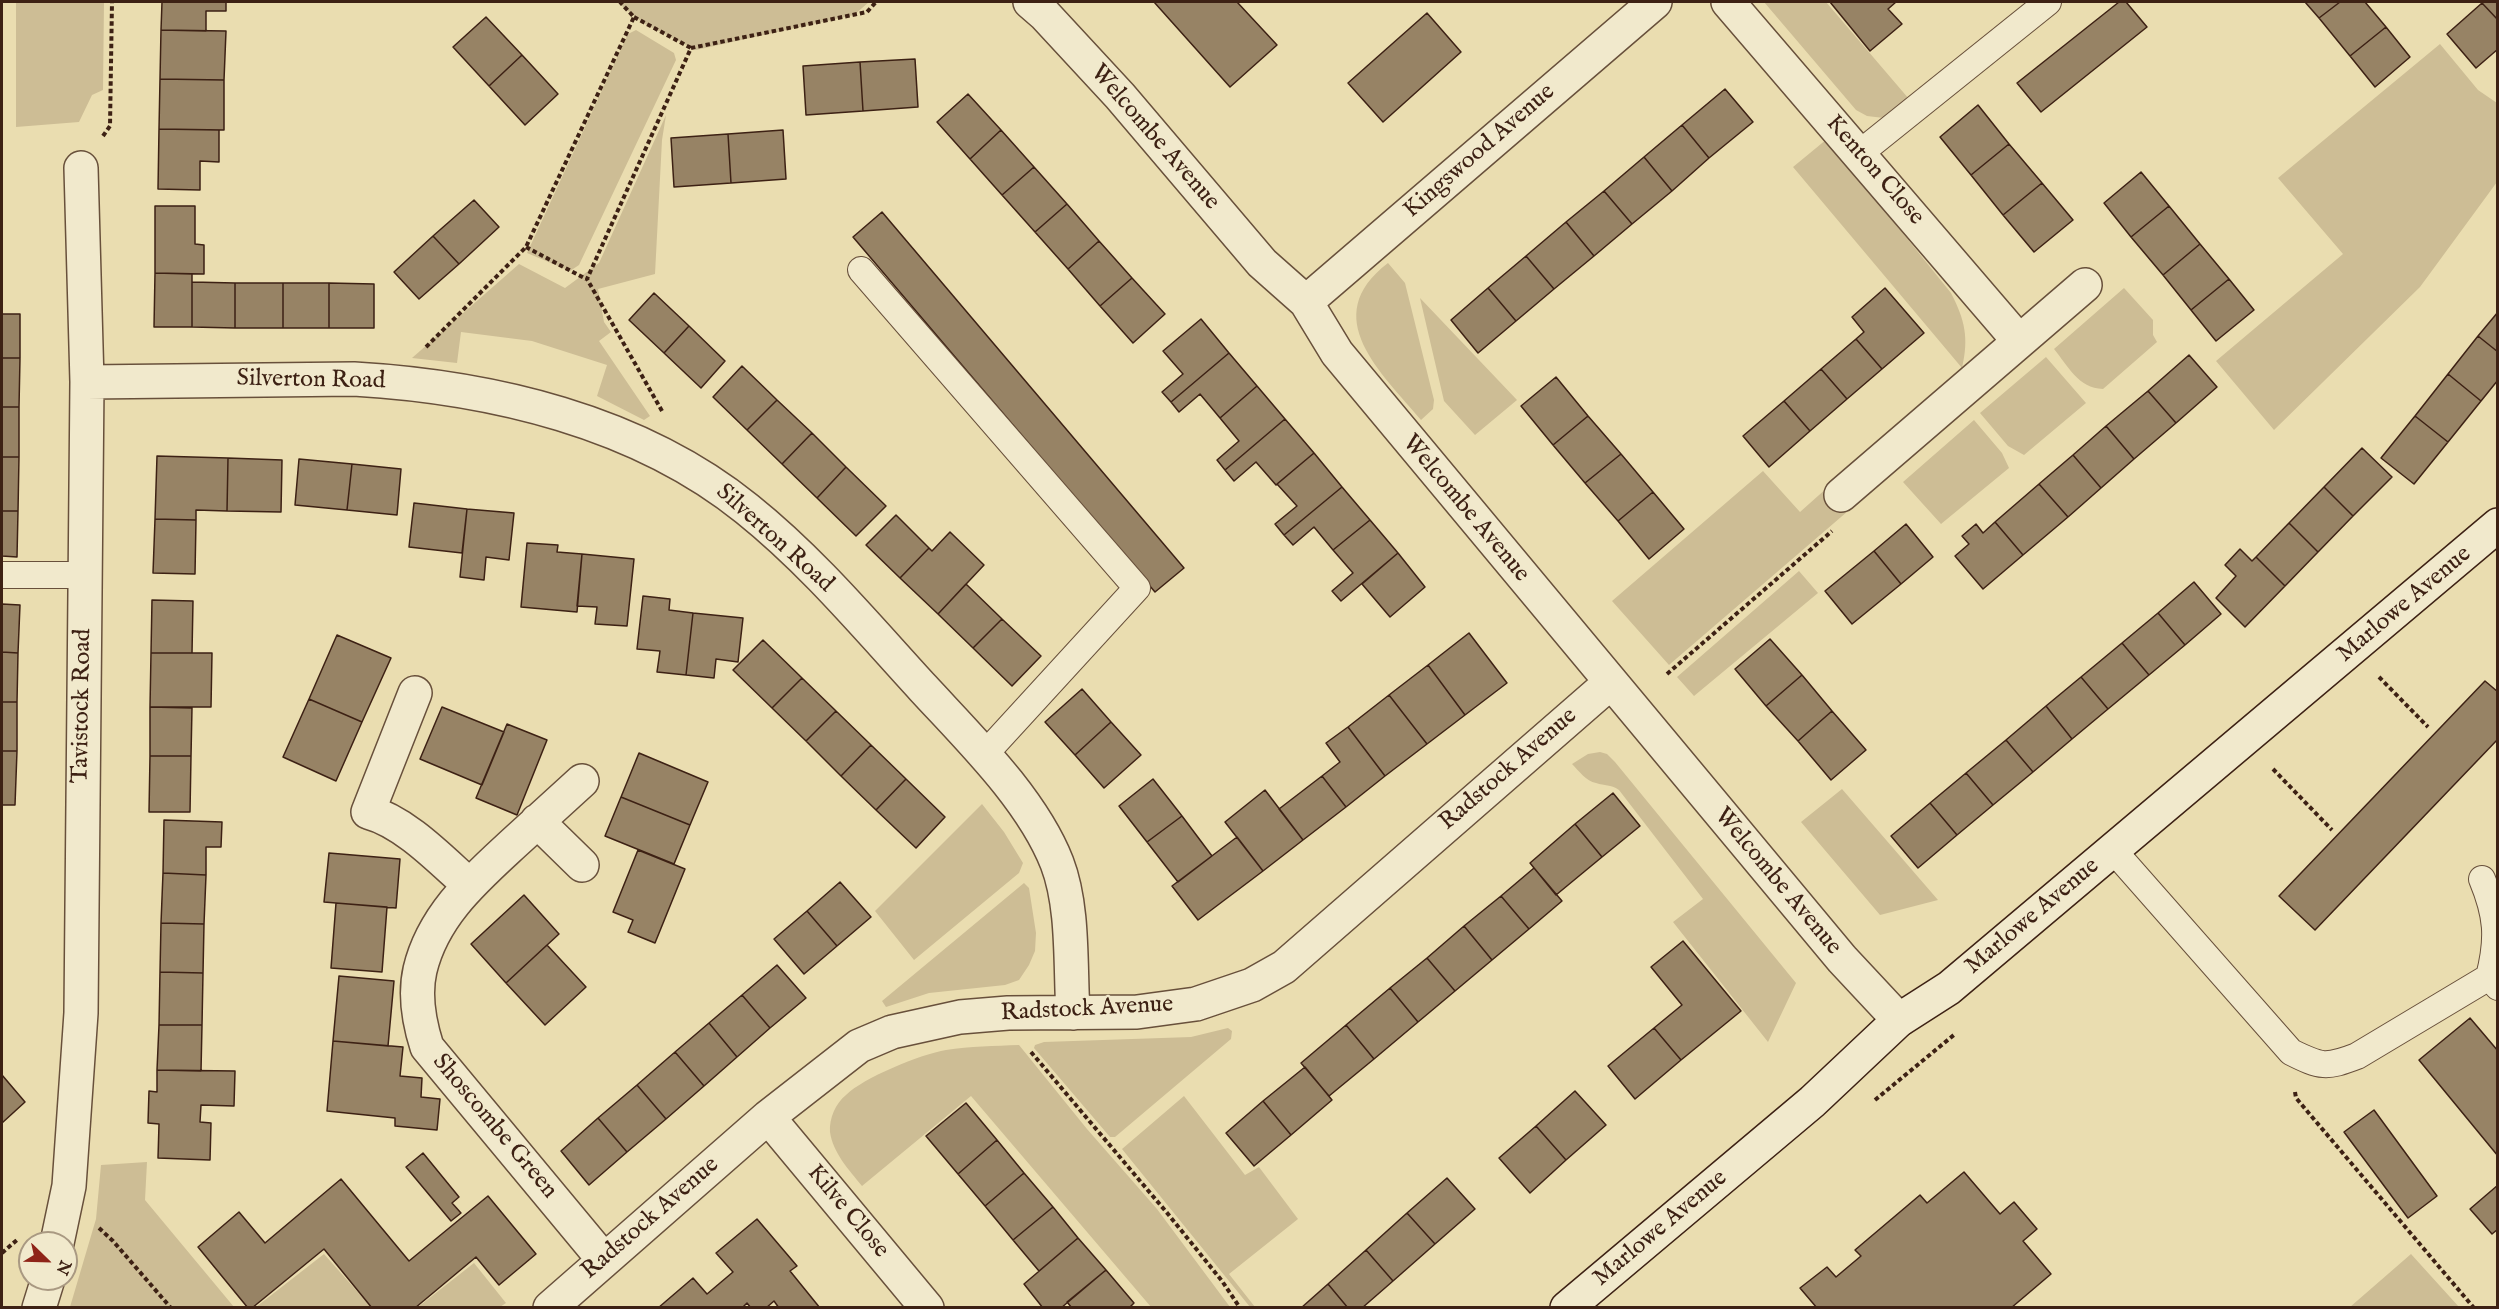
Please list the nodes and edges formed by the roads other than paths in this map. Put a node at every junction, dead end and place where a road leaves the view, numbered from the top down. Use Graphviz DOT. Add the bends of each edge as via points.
graph roads {
  1 [pos="1030,2"];
  2 [pos="1655,2"];
  3 [pos="1728,2"];
  4 [pos="2048,2"];
  5 [pos="1860,153"];
  6 [pos="81,168"];
  7 [pos="861,270"];
  8 [pos="2085,285"];
  9 [pos="1306,302"];
  10 [pos="2019,341"];
  11 [pos="87,382"];
  12 [pos="1841,495"];
  13 [pos="2498,525"];
  14 [pos="2,575"];
  15 [pos="85,575"];
  16 [pos="1610,683"];
  17 [pos="416,693"];
  18 [pos="984,754"];
  19 [pos="582,781"];
  20 [pos="537,821"];
  21 [pos="2113,850"];
  22 [pos="582,865"];
  23 [pos="2482,879"];
  24 [pos="468,884"];
  25 [pos="2493,982"];
  26 [pos="1073,1013"];
  27 [pos="1899,1020"];
  28 [pos="768,1117"];
  29 [pos="60,1231"];
  30 [pos="604,1260"];
  31 [pos="44,1291"];
  32 [pos="39,1308"];
  33 [pos="550,1308"];
  34 [pos="927,1308"];
  35 [pos="1567,1308"];
  1 -- 9 [label="street, Welcombe Avenue" via="1120,96 1262,263"];
  2 -- 9 [label="street, Kingswood Avenue"];
  3 -- 5 [label="street, Kenton Close"];
  4 -- 5 [label="lane"];
  5 -- 10 [label="street, Kenton Close"];
  6 -- 11 [label="street, Tavistock Road"];
  7 -- 18 [label="lane" via="1137,588"];
  8 -- 10 [label="street"];
  9 -- 16 [label="street, Welcombe Avenue" via="1337,353"];
  10 -- 12 [label="street"];
  11 -- 15 [label="street, Tavistock Road"];
  11 -- 18 [label="street, Silverton Road" via="391,381 552,411 636,443 716,485 748,509 844,602"];
  13 -- 21 [label="street, Marlowe Avenue"];
  14 -- 15 [label="lane"];
  15 -- 29 [label="street, Tavistock Road" via="81,1013 74,1133"];
  16 -- 26 [label="street, Radstock Avenue" via="1284,967 1252,985 1196,1004 1137,1012"];
  16 -- 27 [label="street, Welcombe Avenue" via="1855,975"];
  17 -- 24 [label="street" via="368,812 404,831"];
  18 -- 26 [label="street, Silverton Road" via="1035,820 1063,879"];
  19 -- 20 [label="street, Shoscombe Green"];
  20 -- 22 [label="street"];
  20 -- 24 [label="street, Shoscombe Green"];
  21 -- 25 [label="lane" via="2291,1052 2323,1065 2357,1056"];
  21 -- 27 [label="street, Marlowe Avenue" via="1949,988"];
  23 -- 25 [label="lane" via="2495,914"];
  24 -- 30 [label="street, Shoscombe Green" via="440,923 420,970 417,1004 427,1047"];
  26 -- 28 [label="street, Radstock Avenue" via="960,1017 892,1032 859,1046"];
  27 -- 35 [label="street, Marlowe Avenue" via="1813,1101"];
  28 -- 30 [label="street, Radstock Avenue"];
  28 -- 34 [label="street, Kilve Close"];
  30 -- 33 [label="street, Radstock Avenue"];
  31 -- 32 [label="street"];
}
